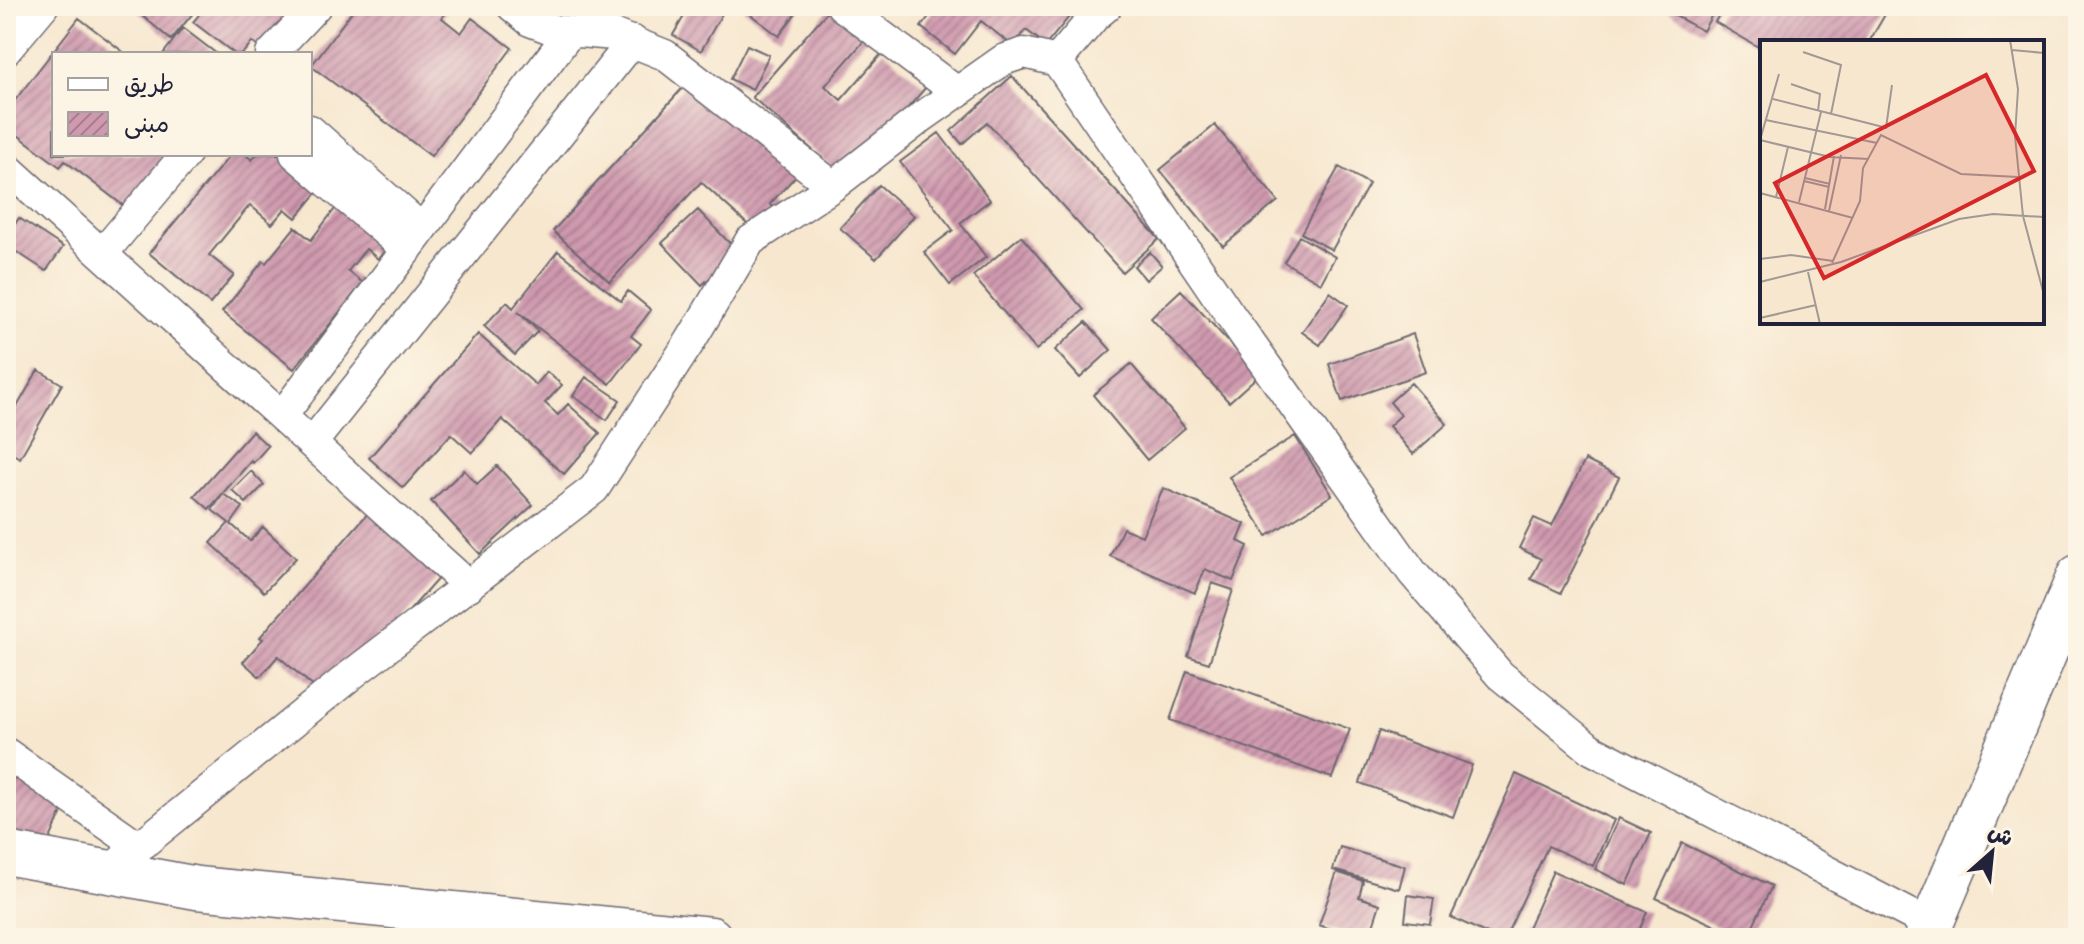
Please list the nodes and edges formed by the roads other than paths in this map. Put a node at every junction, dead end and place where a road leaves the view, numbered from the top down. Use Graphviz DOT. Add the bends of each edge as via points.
graph roads {
  1 [pos="43,6"];
  2 [pos="316,6"];
  3 [pos="512,6"];
  4 [pos="842,6"];
  5 [pos="1097,9"];
  6 [pos="570,32"];
  7 [pos="633,41"];
  8 [pos="6,50"];
  9 [pos="273,52"];
  10 [pos="1057,61"];
  11 [pos="957,92"];
  12 [pos="312,132"];
  13 [pos="184,156"];
  14 [pos="298,156"];
  15 [pos="6,167"];
  16 [pos="833,186"];
  17 [pos="414,239"];
  18 [pos="103,253"];
  19 [pos="282,416"];
  20 [pos="312,443"];
  21 [pos="2078,576"];
  22 [pos="469,586"];
  23 [pos="6,753"];
  24 [pos="6,853"];
  25 [pos="124,858"];
  26 [pos="1929,931"];
  27 [pos="711,938"];
  1 -- 8 [label="street"];
  2 -- 9 [label="street"];
  3 -- 6 [label="street" via="530,21"];
  4 -- 11 [label="street"];
  5 -- 10 [label="street"];
  6 -- 7 [label="street"];
  6 -- 17 [label="street"];
  7 -- 16 [label="street" via="665,55"];
  7 -- 20 [label="street"];
  10 -- 11 [label="street" via="1024,53 1003,60"];
  10 -- 26 [label="street" via="1412,572 1500,675 1591,749"];
  11 -- 16 [label="street"];
  12 -- 17 [label="street"];
  13 -- 18 [label="street"];
  14 -- 17 [label="street"];
  15 -- 18 [label="street"];
  16 -- 22 [label="street" via="750,241 594,489"];
  17 -- 19 [label="street"];
  18 -- 19 [label="street"];
  19 -- 20 [label="street"];
  20 -- 22 [label="street"];
  21 -- 26 [label="main road"];
  22 -- 25 [label="street"];
  23 -- 25 [label="street"];
  24 -- 25 [label="main road"];
  25 -- 27 [label="main road" via="197,888"];
}
